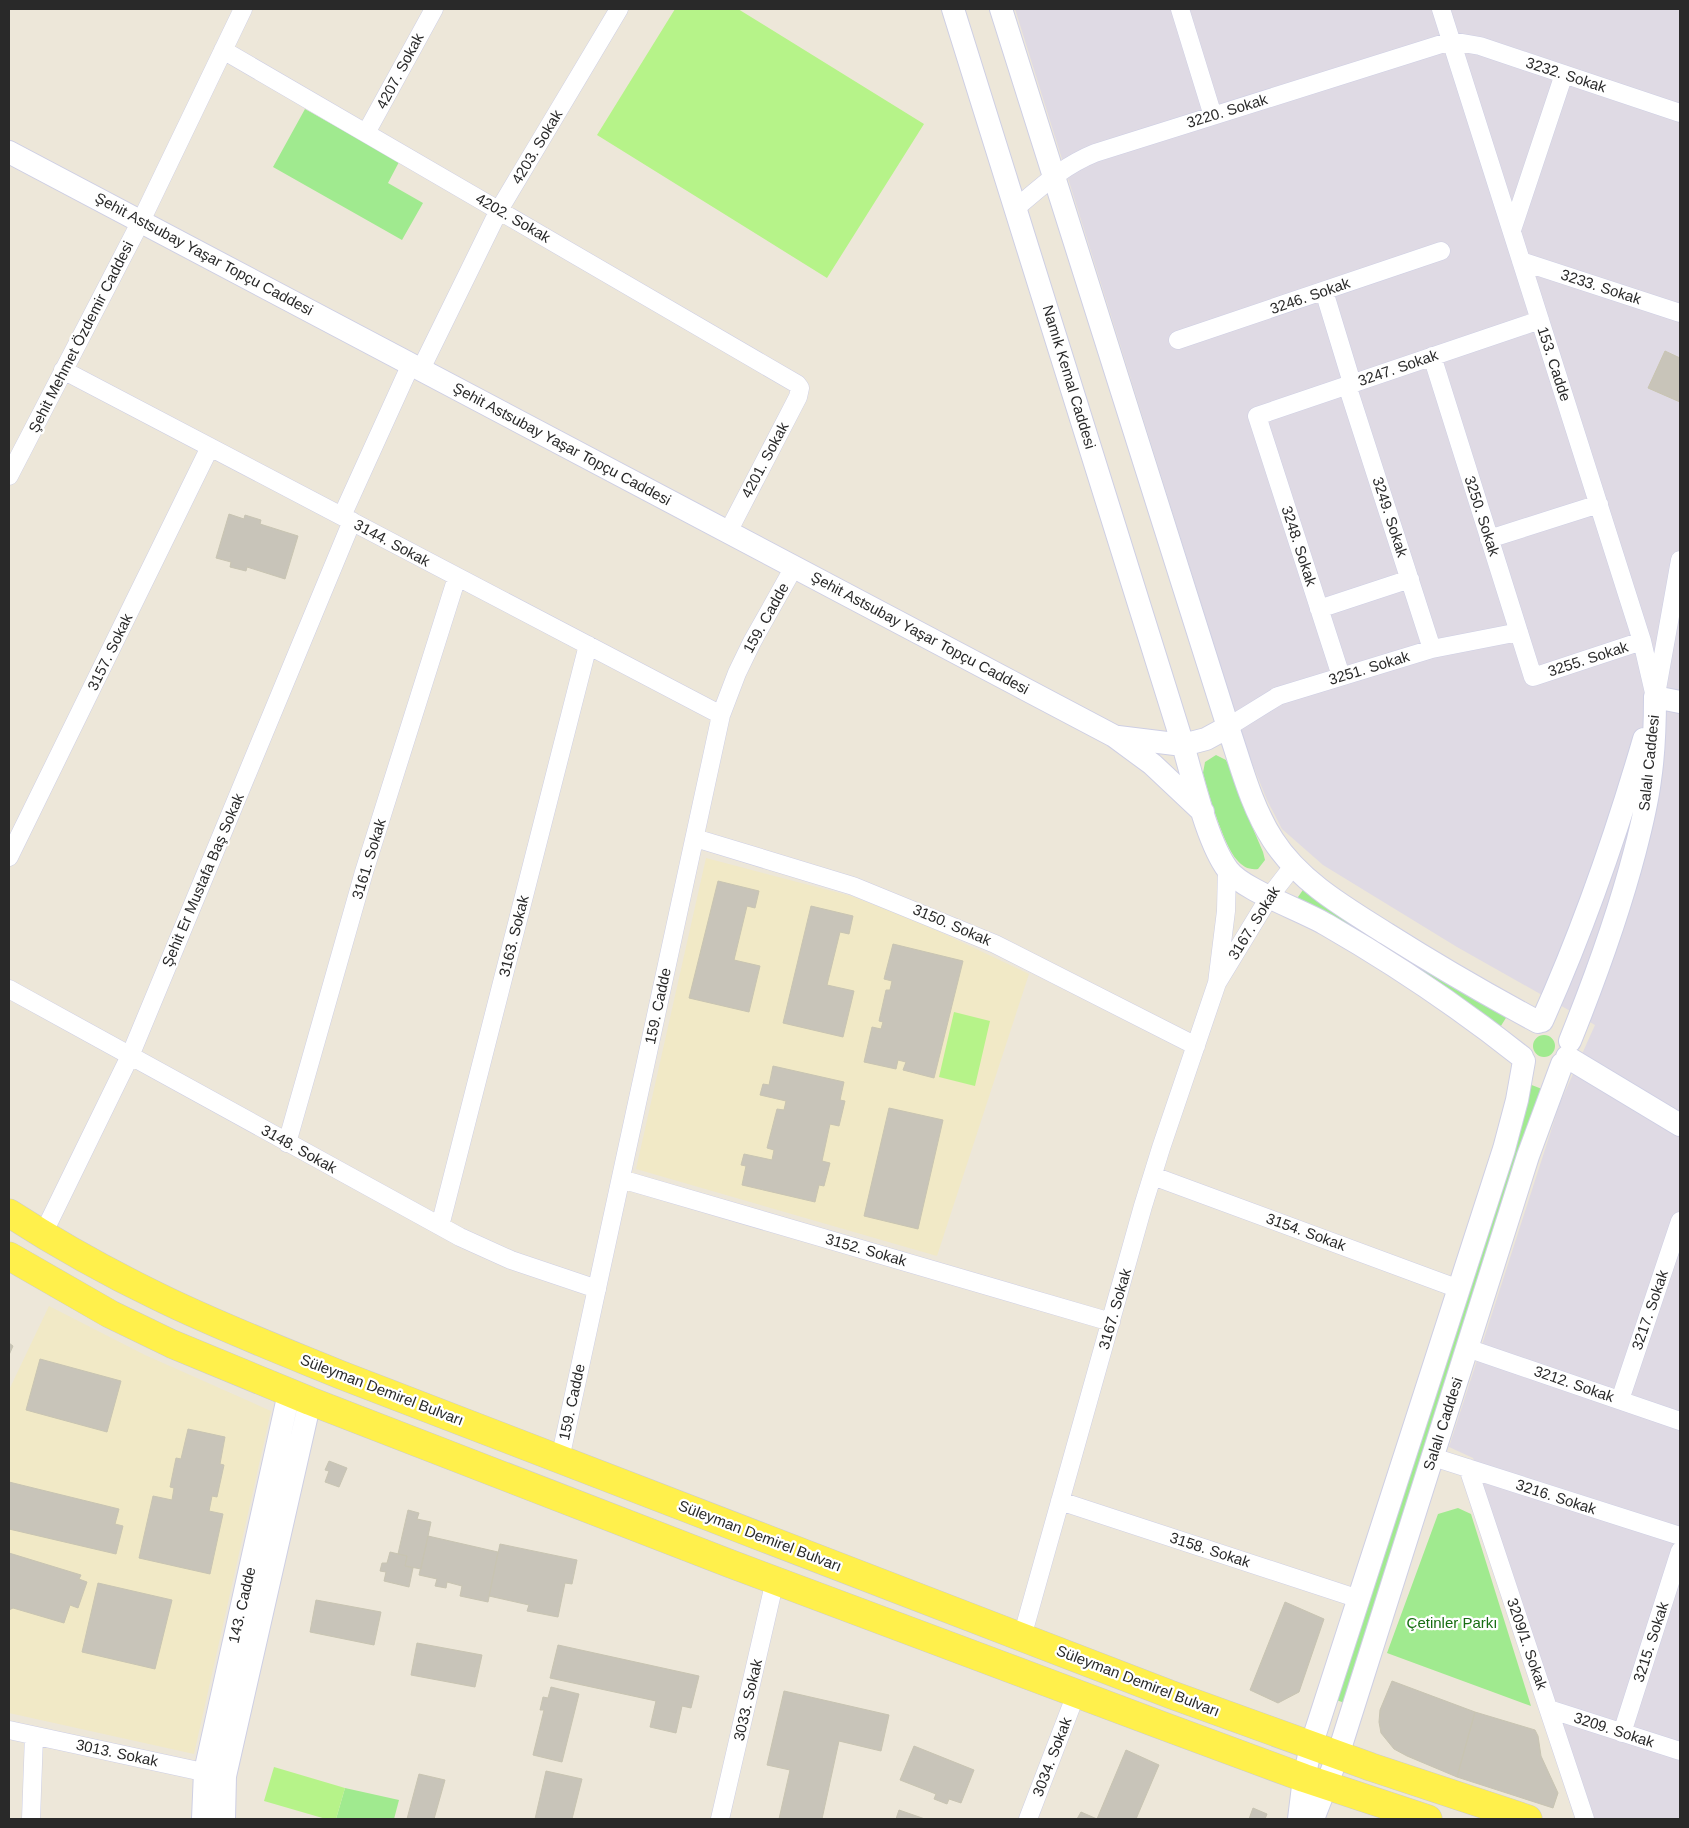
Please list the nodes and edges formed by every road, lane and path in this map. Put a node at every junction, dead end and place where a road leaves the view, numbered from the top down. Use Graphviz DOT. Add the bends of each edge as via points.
graph roads {
  1 [pos="243,9"];
  2 [pos="434,9"];
  3 [pos="619,9"];
  4 [pos="953,9"];
  5 [pos="1002,9"];
  6 [pos="1180,9"];
  7 [pos="1441,9"];
  8 [pos="1452,41"];
  9 [pos="223,50"];
  10 [pos="1564,74"];
  11 [pos="1680,113"];
  12 [pos="1213,116"];
  13 [pos="366,133"];
  14 [pos="9,152"];
  15 [pos="1054,176"];
  16 [pos="1016,208"];
  17 [pos="499,210"];
  18 [pos="141,221"];
  19 [pos="1512,230"];
  20 [pos="1441,251"];
  21 [pos="1522,261"];
  22 [pos="1324,291"];
  23 [pos="1680,313"];
  24 [pos="1540,320"];
  25 [pos="1178,340"];
  26 [pos="1432,356"];
  27 [pos="416,366"];
  28 [pos="64,370"];
  29 [pos="1349,384"];
  30 [pos="800,388"];
  31 [pos="1257,416"];
  32 [pos="210,447"];
  33 [pos="9,476"];
  34 [pos="1599,504"];
  35 [pos="347,519"];
  36 [pos="728,532"];
  37 [pos="1489,539"];
  38 [pos="1680,560"];
  39 [pos="794,567"];
  40 [pos="457,577"];
  41 [pos="1410,579"];
  42 [pos="1319,609"];
  43 [pos="1519,632"];
  44 [pos="1642,641"];
  45 [pos="588,645"];
  46 [pos="1432,649"];
  47 [pos="1341,676"];
  48 [pos="1533,677"];
  49 [pos="1655,697"];
  50 [pos="1680,702"];
  51 [pos="722,715"];
  52 [pos="1228,727"];
  53 [pos="1114,736"];
  54 [pos="1184,744"];
  55 [pos="1203,812"];
  56 [pos="695,838"];
  57 [pos="9,857"];
  58 [pos="1294,866"];
  59 [pos="1227,869"];
  60 [pos="1270,896"];
  61 [pos="1217,983"];
  62 [pos="9,989"];
  63 [pos="1540,1021"];
  64 [pos="1196,1046"];
  65 [pos="1566,1054"];
  66 [pos="130,1056"];
  67 [pos="1523,1059"];
  68 [pos="1680,1125"];
  69 [pos="287,1143"];
  70 [pos="1152,1176"];
  71 [pos="621,1179"];
  72 [pos="9,1213"];
  73 [pos="1680,1221"];
  74 [pos="440,1226"];
  75 [pos="43,1234"];
  76 [pos="9,1256"];
  77 [pos="597,1289"];
  78 [pos="1459,1289"];
  79 [pos="1111,1322"];
  80 [pos="1467,1348"];
  81 [pos="300,1397"];
  82 [pos="1620,1400"];
  83 [pos="1680,1421"];
  84 [pos="1433,1457"];
  85 [pos="560,1459"];
  86 [pos="1468,1468"];
  87 [pos="1060,1501"];
  88 [pos="1680,1536"];
  89 [pos="1680,1551"];
  90 [pos="775,1580"];
  91 [pos="1359,1599"];
  92 [pos="1022,1637"];
  93 [pos="1076,1694"];
  94 [pos="1549,1709"];
  95 [pos="9,1730"];
  96 [pos="1622,1733"];
  97 [pos="34,1736"];
  98 [pos="1311,1746"];
  99 [pos="1680,1752"];
  100 [pos="1338,1755"];
  101 [pos="215,1774"];
  102 [pos="1316,1782"];
  103 [pos="31,1819"];
  104 [pos="203,1819"];
  105 [pos="224,1819"];
  106 [pos="720,1819"];
  107 [pos="1028,1819"];
  108 [pos="1300,1819"];
  109 [pos="1313,1819"];
  110 [pos="1428,1819"];
  111 [pos="1528,1819"];
  112 [pos="1585,1819"];
  1 -- 9 [label="street, Şehit Mehmet Özdemir Caddesi"];
  2 -- 13 [label="street, 4207. Sokak"];
  3 -- 17 [label="street, 4203. Sokak"];
  4 -- 16 [label="street, Namık Kemal Caddesi"];
  5 -- 15 [label="street"];
  6 -- 12 [label="street"];
  7 -- 8 [label="street, 153. Cadde"];
  8 -- 10 [label="street, 3232. Sokak" via="1480,46"];
  8 -- 12 [label="street, 3220. Sokak"];
  8 -- 19 [label="street, 153. Cadde"];
  9 -- 13 [label="street, 4202. Sokak"];
  9 -- 18 [label="street, Şehit Mehmet Özdemir Caddesi"];
  10 -- 11 [label="street, 3232. Sokak"];
  10 -- 19 [label="street"];
  12 -- 15 [label="street, 3220. Sokak" via="1095,153 1075,161"];
  13 -- 17 [label="street, 4202. Sokak"];
  14 -- 18 [label="street, Şehit Astsubay Yaşar Topçu Caddesi"];
  15 -- 16 [label="street, 3220. Sokak"];
  15 -- 52 [label="street"];
  16 -- 54 [label="street, Namık Kemal Caddesi"];
  17 -- 27 [label="street, 4203. Sokak"];
  17 -- 30 [label="street, 4202. Sokak" via="793,380"];
  18 -- 27 [label="street, Şehit Astsubay Yaşar Topçu Caddesi"];
  18 -- 28 [label="street, Şehit Mehmet Özdemir Caddesi"];
  19 -- 21 [label="street, 153. Cadde"];
  20 -- 22 [label="street, 3246. Sokak"];
  21 -- 23 [label="street, 3233. Sokak"];
  21 -- 24 [label="street, 153. Cadde"];
  22 -- 25 [label="street, 3246. Sokak"];
  22 -- 29 [label="street, 3249. Sokak"];
  24 -- 26 [label="street, 3247. Sokak"];
  24 -- 34 [label="street, 153. Cadde"];
  26 -- 29 [label="street, 3247. Sokak"];
  26 -- 37 [label="street, 3250. Sokak"];
  27 -- 35 [label="street, Şehit Er Mustafa Baş Sokak"];
  27 -- 36 [label="street, Şehit Astsubay Yaşar Topçu Caddesi"];
  28 -- 32 [label="street, 3144. Sokak"];
  28 -- 33 [label="street, Şehit Mehmet Özdemir Caddesi"];
  29 -- 31 [label="street, 3247. Sokak"];
  29 -- 41 [label="street, 3249. Sokak"];
  30 -- 36 [label="street, 4201. Sokak"];
  31 -- 42 [label="street, 3248. Sokak"];
  32 -- 35 [label="street, 3144. Sokak"];
  32 -- 57 [label="street, 3157. Sokak"];
  34 -- 37 [label="street"];
  34 -- 44 [label="street, 153. Cadde"];
  35 -- 40 [label="street, 3144. Sokak"];
  35 -- 66 [label="street, Şehit Er Mustafa Baş Sokak"];
  36 -- 39 [label="street, Şehit Astsubay Yaşar Topçu Caddesi"];
  37 -- 43 [label="street, 3250. Sokak"];
  38 -- 49 [label="street"];
  39 -- 51 [label="street, 159. Cadde" via="752,642"];
  39 -- 53 [label="street, Şehit Astsubay Yaşar Topçu Caddesi"];
  40 -- 45 [label="street, 3144. Sokak"];
  40 -- 69 [label="street, 3161. Sokak" via="364,872"];
  41 -- 42 [label="street"];
  41 -- 46 [label="street, 3249. Sokak"];
  42 -- 47 [label="street, 3248. Sokak"];
  43 -- 46 [label="street, 3251. Sokak"];
  43 -- 48 [label="street, 3250. Sokak"];
  44 -- 48 [label="street, 3255. Sokak"];
  44 -- 49 [label="street, 153. Cadde"];
  45 -- 51 [label="street, 3144. Sokak"];
  45 -- 74 [label="street, 3163. Sokak"];
  46 -- 47 [label="street, 3251. Sokak"];
  47 -- 52 [label="street, 3251. Sokak" via="1278,696"];
  49 -- 50 [label="street"];
  49 -- 63 [label="street, Salalı Caddesi" via="1637,766 1592,902 1573,952"];
  49 -- 65 [label="street, Salalı Caddesi" via="1654,742 1643,822 1616,917"];
  51 -- 56 [label="street, 159. Cadde"];
  52 -- 54 [label="street, Şehit Astsubay Yaşar Topçu Caddesi"];
  52 -- 58 [label="street" via="1265,828"];
  53 -- 54 [label="street, Şehit Astsubay Yaşar Topçu Caddesi"];
  53 -- 55 [label="street, Şehit Astsubay Yaşar Topçu Caddesi" via="1152,764"];
  54 -- 55 [label="street, Şehit Astsubay Yaşar Topçu Caddesi"];
  55 -- 59 [label="street, Şehit Astsubay Yaşar Topçu Caddesi"];
  56 -- 64 [label="street, 3150. Sokak" via="853,886 965,930"];
  56 -- 71 [label="street, 159. Cadde"];
  58 -- 60 [label="street, 3167. Sokak"];
  58 -- 63 [label="street" via="1345,907 1448,973"];
  59 -- 60 [label="street, Şehit Astsubay Yaşar Topçu Caddesi" via="1242,882"];
  59 -- 61 [label="street, 3167. Sokak" via="1224,939"];
  60 -- 61 [label="street, 3167. Sokak"];
  60 -- 67 [label="street, Şehit Astsubay Yaşar Topçu Caddesi" via="1344,934 1441,997"];
  61 -- 64 [label="street, 3167. Sokak"];
  62 -- 66 [label="street, 3148. Sokak"];
  63 -- 65 [label="street" via="1556,1023 1562,1028"];
  63 -- 67 [label="street" via="1521,1036 1519,1044"];
  64 -- 70 [label="street, 3167. Sokak"];
  65 -- 67 [label="street" via="1555,1069 1547,1071 1530,1067"];
  65 -- 68 [label="street"];
  65 -- 80 [label="street, Salalı Caddesi" via="1528,1156"];
  66 -- 69 [label="street, 3148. Sokak"];
  66 -- 75 [label="street, Şehit Er Mustafa Baş Sokak"];
  67 -- 78 [label="street, Salalı Caddesi" via="1517,1100 1504,1149"];
  69 -- 74 [label="street, 3148. Sokak"];
  70 -- 78 [label="street, 3154. Sokak"];
  70 -- 79 [label="street, 3167. Sokak"];
  71 -- 77 [label="street, 159. Cadde"];
  71 -- 79 [label="street, 3152. Sokak"];
  72 -- 75 [label="main road, Süleyman Demirel Bulvarı"];
  73 -- 82 [label="street, 3217. Sokak"];
  74 -- 77 [label="street, 3148. Sokak" via="511,1260"];
  75 -- 85 [label="main road, Süleyman Demirel Bulvarı" via="158,1297 210,1320 341,1375"];
  76 -- 81 [label="main road" via="172,1344"];
  77 -- 85 [label="street, 159. Cadde"];
  78 -- 91 [label="street, Salalı Caddesi"];
  79 -- 87 [label="street, 3167. Sokak"];
  80 -- 82 [label="street, 3212. Sokak"];
  80 -- 84 [label="street, Salalı Caddesi"];
  81 -- 90 [label="main road"];
  81 -- 101 [label="street, 143. Cadde"];
  82 -- 83 [label="street, 3212. Sokak"];
  84 -- 86 [label="street, 3216. Sokak"];
  84 -- 100 [label="street, Salalı Caddesi"];
  85 -- 92 [label="main road, Süleyman Demirel Bulvarı"];
  86 -- 88 [label="street, 3216. Sokak"];
  86 -- 94 [label="street, 3209/1. Sokak"];
  87 -- 91 [label="street, 3158. Sokak"];
  87 -- 92 [label="street, 3167. Sokak"];
  89 -- 96 [label="street, 3215. Sokak"];
  90 -- 93 [label="main road"];
  90 -- 106 [label="street, 3033. Sokak"];
  91 -- 98 [label="street, Salalı Caddesi"];
  92 -- 98 [label="main road, Süleyman Demirel Bulvarı"];
  93 -- 102 [label="main road"];
  93 -- 107 [label="street, 3034. Sokak"];
  94 -- 96 [label="street, 3209. Sokak"];
  94 -- 112 [label="street, 3209/1. Sokak"];
  95 -- 97 [label="street, 3013. Sokak"];
  96 -- 99 [label="street, 3209. Sokak"];
  97 -- 101 [label="street, 3013. Sokak"];
  97 -- 103 [label="street"];
  98 -- 100 [label="main road, Süleyman Demirel Bulvarı"];
  98 -- 102 [label="street, Salalı Caddesi"];
  100 -- 102 [label="street, Salalı Caddesi"];
  100 -- 111 [label="main road, Süleyman Demirel Bulvarı"];
  101 -- 104 [label="street, 143. Cadde"];
  101 -- 105 [label="street, 143. Cadde"];
  102 -- 108 [label="street"];
  102 -- 109 [label="street"];
  102 -- 110 [label="main road"];
}
